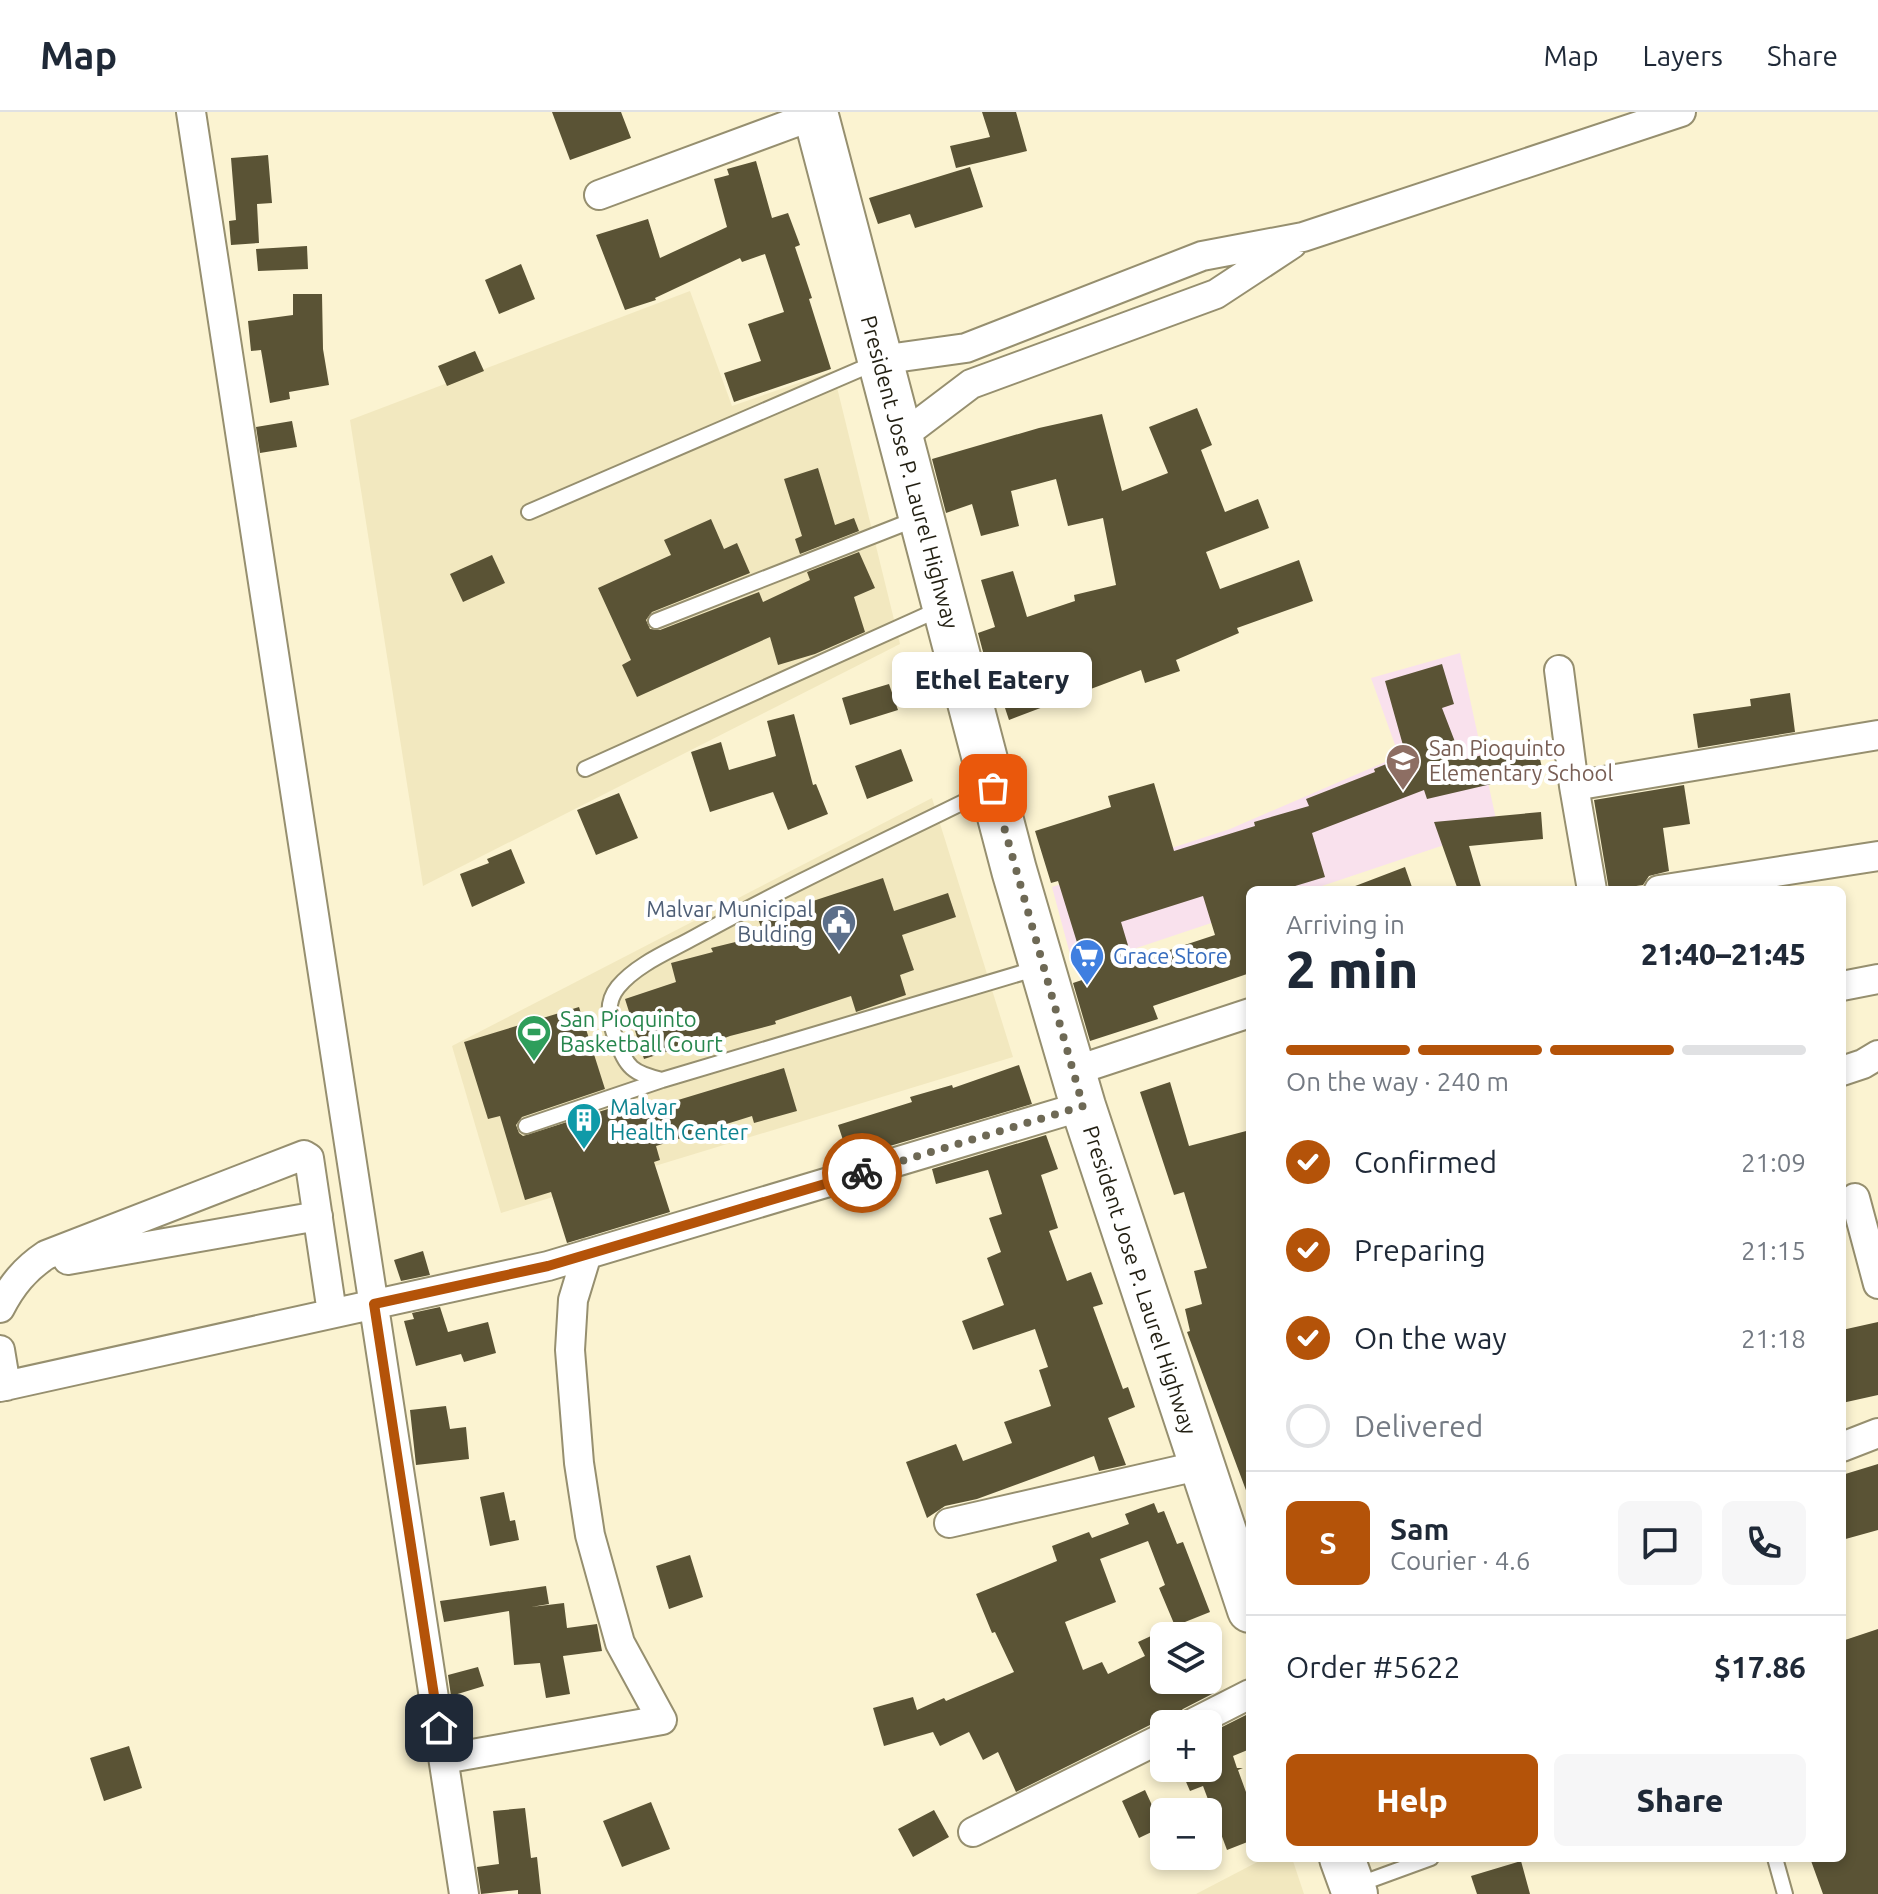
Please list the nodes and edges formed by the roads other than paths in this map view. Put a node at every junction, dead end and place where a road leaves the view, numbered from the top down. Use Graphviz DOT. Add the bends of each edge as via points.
graph roads {
  1 [pos="191,112"];
  2 [pos="1681,112"];
  3 [pos="815,114"];
  4 [pos="599,195"];
  5 [pos="1303,237"];
  6 [pos="1202,256"];
  7 [pos="1216,294"];
  8 [pos="880,360"];
  9 [pos="901,437"];
  10 [pos="529,512"];
  11 [pos="921,517"];
  12 [pos="945,606"];
  13 [pos="656,621"];
  14 [pos="1559,670"];
  15 [pos="1878,735"];
  16 [pos="585,769"];
  17 [pos="1574,786"];
  18 [pos="993,788"];
  19 [pos="1878,856"];
  20 [pos="1591,886"];
  21 [pos="1685,886"];
  22 [pos="1042,967"];
  23 [pos="1878,979"];
  24 [pos="1846,985"];
  25 [pos="1246,1015"];
  26 [pos="1878,1055"];
  27 [pos="1846,1070"];
  28 [pos="662,1080"];
  29 [pos="1078,1088"];
  30 [pos="526,1126"];
  31 [pos="1855,1198"];
  32 [pos="318,1216"];
  33 [pos="587,1254"];
  34 [pos="28,1267"];
  35 [pos="1878,1284"];
  36 [pos="374,1304"];
  37 [pos="0,1308"];
  38 [pos="332,1313"];
  39 [pos="0,1350"];
  40 [pos="3,1386"];
  41 [pos="1878,1433"];
  42 [pos="1846,1445"];
  43 [pos="1202,1465"];
  44 [pos="949,1523"];
  45 [pos="1246,1598"];
  46 [pos="1246,1696"];
  47 [pos="1219,1710"];
  48 [pos="1150,1744"];
  49 [pos="444,1759"];
  50 [pos="973,1832"];
  51 [pos="1416,1862"];
  52 [pos="1776,1862"];
  53 [pos="1350,1879"];
  54 [pos="464,1894"];
  55 [pos="1785,1894"];
  1 -- 36 [label="street"];
  2 -- 5 [label="street"];
  3 -- 4 [label="street"];
  3 -- 8 [label="highway, President Jose P. Laurel Highway"];
  5 -- 6 [label="street"];
  5 -- 7 [label="street"];
  6 -- 7 [label="street"];
  6 -- 8 [label="street" via="966,348"];
  7 -- 9 [label="street" via="971,384"];
  8 -- 9 [label="highway, President Jose P. Laurel Highway"];
  8 -- 10 [label="lane"];
  9 -- 11 [label="highway, President Jose P. Laurel Highway"];
  11 -- 12 [label="highway, President Jose P. Laurel Highway"];
  11 -- 13 [label="lane"];
  12 -- 16 [label="lane"];
  12 -- 18 [label="highway, President Jose P. Laurel Highway"];
  14 -- 17 [label="street"];
  15 -- 17 [label="street"];
  17 -- 20 [label="street"];
  18 -- 22 [label="highway, President Jose P. Laurel Highway"];
  18 -- 28 [label="lane" via="735,915 626,979 610,1000 614,1034 627,1063 639,1074"];
  19 -- 21 [label="street"];
  22 -- 28 [label="lane"];
  22 -- 29 [label="highway, President Jose P. Laurel Highway"];
  23 -- 24 [label="street"];
  25 -- 29 [label="street"];
  26 -- 27 [label="street"];
  28 -- 30 [label="lane"];
  29 -- 33 [label="street"];
  29 -- 43 [label="highway, President Jose P. Laurel Highway"];
  31 -- 35 [label="street"];
  32 -- 34 [label="street"];
  32 -- 34 [label="street" via="309,1158 304,1155 46,1255"];
  32 -- 38 [label="street"];
  33 -- 36 [label="street"];
  33 -- 49 [label="street" via="573,1300 570,1350 590,1535 620,1643 662,1720"];
  34 -- 37 [label="street"];
  36 -- 38 [label="street"];
  36 -- 49 [label="street"];
  38 -- 40 [label="street"];
  39 -- 40 [label="street"];
  41 -- 42 [label="street"];
  43 -- 44 [label="street"];
  43 -- 45 [label="highway, President Jose P. Laurel Highway"];
  46 -- 47 [label="street"];
  48 -- 50 [label="street"];
  49 -- 54 [label="street"];
  51 -- 53 [label="lane"];
  52 -- 55 [label="lane"];
}
